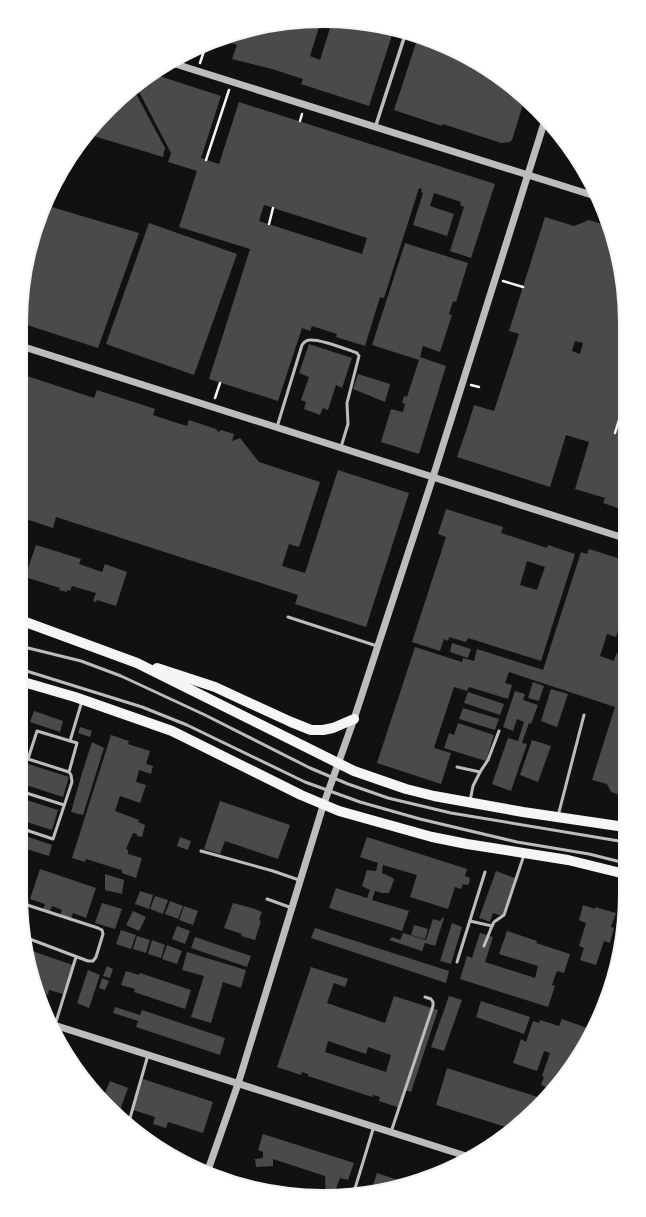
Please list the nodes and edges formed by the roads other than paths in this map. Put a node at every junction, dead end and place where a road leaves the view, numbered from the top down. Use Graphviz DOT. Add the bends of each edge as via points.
graph roads {
  1 [pos="404,38"];
  2 [pos="179,65"];
  3 [pos="543,125"];
  4 [pos="375,128"];
  5 [pos="528,175"];
  6 [pos="589,194"];
  7 [pos="27,348"];
  8 [pos="277,427"];
  9 [pos="341,448"];
  10 [pos="433,477"];
  11 [pos="619,536"];
  12 [pos="288,617"];
  13 [pos="27,623"];
  14 [pos="377,646"];
  15 [pos="27,648"];
  16 [pos="137,663"];
  17 [pos="27,672"];
  18 [pos="27,683"];
  19 [pos="82,699"];
  20 [pos="584,715"];
  21 [pos="354,719"];
  22 [pos="498,731"];
  23 [pos="70,741"];
  24 [pos="28,759"];
  25 [pos="338,764"];
  26 [pos="457,767"];
  27 [pos="69,772"];
  28 [pos="480,772"];
  29 [pos="333,777"];
  30 [pos="328,792"];
  31 [pos="27,794"];
  32 [pos="470,803"];
  33 [pos="64,805"];
  34 [pos="323,806"];
  35 [pos="558,818"];
  36 [pos="619,825"];
  37 [pos="27,830"];
  38 [pos="619,841"];
  39 [pos="201,851"];
  40 [pos="525,853"];
  41 [pos="619,862"];
  42 [pos="485,872"];
  43 [pos="619,873"];
  44 [pos="301,881"];
  45 [pos="267,899"];
  46 [pos="28,904"];
  47 [pos="293,908"];
  48 [pos="470,921"];
  49 [pos="492,926"];
  50 [pos="31,940"];
  51 [pos="484,946"];
  52 [pos="76,957"];
  53 [pos="457,962"];
  54 [pos="425,997"];
  55 [pos="56,1020"];
  56 [pos="59,1027"];
  57 [pos="148,1055"];
  58 [pos="238,1084"];
  59 [pos="130,1118"];
  60 [pos="374,1126"];
  61 [pos="391,1132"];
  62 [pos="462,1155"];
  63 [pos="209,1167"];
  64 [pos="355,1188"];
  1 -- 4 [label="street"];
  2 -- 4 [label="street"];
  3 -- 5 [label="street"];
  4 -- 5 [label="street"];
  5 -- 6 [label="street"];
  5 -- 10 [label="street"];
  7 -- 8 [label="street"];
  8 -- 9 [label="street"];
  8 -- 9 [label="lane" via="302,345 310,340 337,346 359,356 348,403 348,424"];
  9 -- 10 [label="street"];
  10 -- 11 [label="street"];
  10 -- 14 [label="street"];
  12 -- 14 [label="lane"];
  13 -- 16 [label="main road"];
  14 -- 21 [label="street"];
  15 -- 29 [label="lane" via="81,661 121,676"];
  16 -- 21 [label="main road" via="215,687 311,730 333,728"];
  16 -- 25 [label="main road"];
  17 -- 30 [label="lane" via="187,725"];
  18 -- 19 [label="main road"];
  19 -- 23 [label="lane"];
  19 -- 34 [label="main road" via="172,731"];
  20 -- 35 [label="lane"];
  21 -- 25 [label="street"];
  22 -- 28 [label="lane" via="488,760"];
  23 -- 24 [label="lane" via="37,731"];
  23 -- 27 [label="lane" via="77,743"];
  24 -- 27 [label="lane"];
  25 -- 29 [label="street"];
  25 -- 32 [label="main road" via="406,789"];
  26 -- 28 [label="lane"];
  27 -- 33 [label="lane" via="72,782"];
  28 -- 32 [label="lane" via="473,786"];
  29 -- 30 [label="street"];
  29 -- 38 [label="lane" via="388,798 425,808"];
  30 -- 34 [label="street"];
  30 -- 41 [label="lane" via="420,819 518,842"];
  31 -- 33 [label="lane"];
  32 -- 35 [label="main road"];
  33 -- 37 [label="lane" via="53,839"];
  34 -- 40 [label="main road" via="432,837"];
  34 -- 44 [label="street"];
  35 -- 36 [label="main road"];
  39 -- 44 [label="lane"];
  40 -- 43 [label="main road"];
  40 -- 49 [label="lane" via="504,915"];
  42 -- 48 [label="lane"];
  44 -- 47 [label="street"];
  45 -- 47 [label="lane"];
  46 -- 52 [label="lane" via="102,930 104,934 96,958 88,961"];
  47 -- 58 [label="street"];
  48 -- 49 [label="lane"];
  48 -- 53 [label="lane"];
  49 -- 51 [label="lane"];
  50 -- 52 [label="lane"];
  52 -- 55 [label="lane"];
  54 -- 61 [label="lane" via="431,999 433,1006"];
  56 -- 57 [label="street"];
  57 -- 58 [label="street"];
  57 -- 59 [label="lane"];
  58 -- 60 [label="street"];
  58 -- 63 [label="street"];
  60 -- 61 [label="street"];
  60 -- 64 [label="lane"];
  61 -- 62 [label="street"];
}
